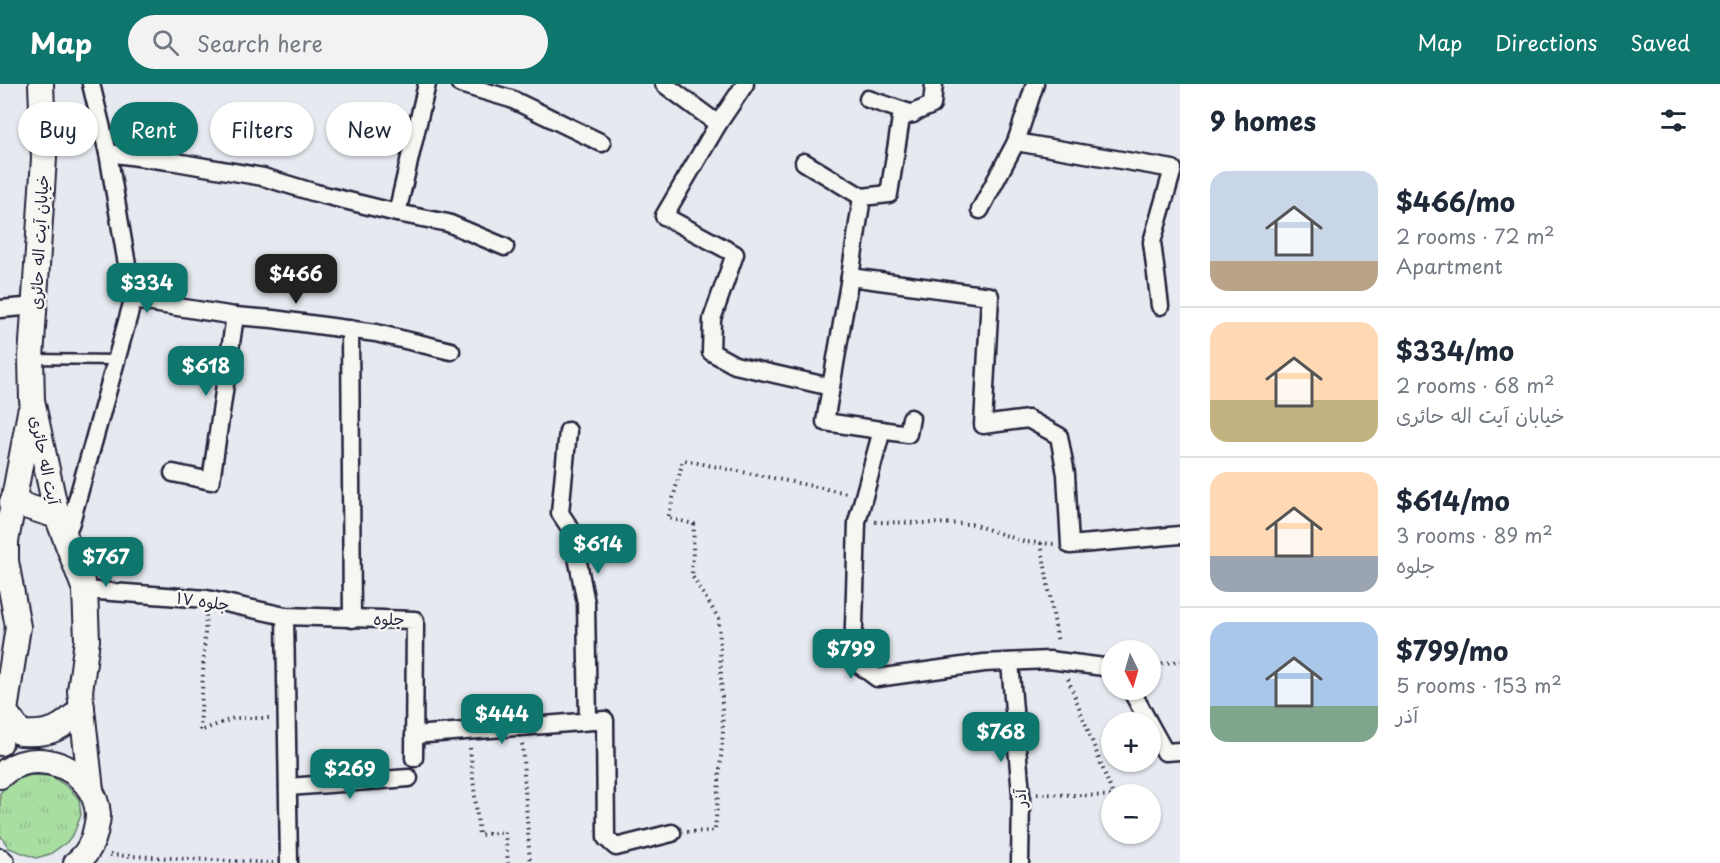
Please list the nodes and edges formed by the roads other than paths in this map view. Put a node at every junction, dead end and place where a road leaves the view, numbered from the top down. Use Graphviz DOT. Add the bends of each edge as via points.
graph roads {
  1 [pos="41,84"];
  2 [pos="91,84"];
  3 [pos="427,84"];
  4 [pos="460,84"];
  5 [pos="664,84"];
  6 [pos="745,84"];
  7 [pos="934,84"];
  8 [pos="1035,84"];
  9 [pos="482,87"];
  10 [pos="868,99"];
  11 [pos="913,114"];
  12 [pos="718,124"];
  13 [pos="1016,141"];
  14 [pos="602,143"];
  15 [pos="108,153"];
  16 [pos="804,162"];
  17 [pos="862,197"];
  18 [pos="980,210"];
  19 [pos="397,213"];
  20 [pos="505,247"];
  21 [pos="850,277"];
  22 [pos="133,300"];
  23 [pos="36,306"];
  24 [pos="1160,306"];
  25 [pos="0,309"];
  26 [pos="235,316"];
  27 [pos="350,329"];
  28 [pos="451,351"];
  29 [pos="31,358"];
  30 [pos="116,360"];
  31 [pos="831,387"];
  32 [pos="32,400"];
  33 [pos="911,418"];
  34 [pos="882,430"];
  35 [pos="568,431"];
  36 [pos="173,473"];
  37 [pos="12,502"];
  38 [pos="61,527"];
  39 [pos="1180,535"];
  40 [pos="85,590"];
  41 [pos="285,616"];
  42 [pos="352,619"];
  43 [pos="1010,662"];
  44 [pos="1101,667"];
  45 [pos="82,708"];
  46 [pos="5,712"];
  47 [pos="597,720"];
  48 [pos="414,735"];
  49 [pos="0,743"];
  50 [pos="1161,745"];
  51 [pos="1180,751"];
  52 [pos="414,758"];
  53 [pos="0,776"];
  54 [pos="410,778"];
  55 [pos="288,787"];
  56 [pos="90,790"];
  57 [pos="672,833"];
  58 [pos="99,852"];
  59 [pos="76,863"];
  60 [pos="289,863"];
  61 [pos="1020,863"];
  1 -- 23 [label="main road, خیابان آیت اله حائری" via="44,158"];
  2 -- 15 [label="street"];
  3 -- 19 [label="street"];
  4 -- 9 [label="street"];
  5 -- 12 [label="street"];
  6 -- 12 [label="street"];
  7 -- 11 [label="street" via="932,105"];
  8 -- 13 [label="street"];
  9 -- 14 [label="street"];
  10 -- 11 [label="street"];
  11 -- 17 [label="street" via="902,118 890,195"];
  12 -- 31 [label="street" via="664,216 735,254 712,319 711,352 735,365"];
  13 -- 18 [label="street"];
  13 -- 24 [label="street" via="1173,169 1152,242"];
  15 -- 19 [label="street" via="263,177"];
  15 -- 22 [label="street"];
  16 -- 17 [label="street"];
  17 -- 21 [label="street"];
  19 -- 20 [label="street" via="448,223"];
  21 -- 31 [label="street"];
  21 -- 39 [label="street" via="990,296 983,425 1028,419 1059,436 1066,474 1070,545"];
  22 -- 26 [label="street"];
  22 -- 30 [label="street"];
  23 -- 25 [label="street"];
  23 -- 29 [label="main road, خیابان آیت اله حائری"];
  26 -- 27 [label="street"];
  26 -- 36 [label="street" via="211,481"];
  27 -- 28 [label="street"];
  27 -- 42 [label="street"];
  29 -- 30 [label="lane"];
  29 -- 32 [label="main road, خیابان آیت اله حائری"];
  30 -- 38 [label="street" via="71,522"];
  31 -- 34 [label="street" via="825,422"];
  32 -- 37 [label="main road, آیت اله حائری"];
  32 -- 38 [label="main road, آیت اله حائری"];
  33 -- 34 [label="street" via="908,434"];
  34 -- 43 [label="street" via="857,522 854,660 877,678"];
  35 -- 47 [label="street" via="560,513 572,531 586,603"];
  37 -- 38 [label="main road"];
  37 -- 46 [label="main road, آیت اله حائری" via="6,561 18,627"];
  38 -- 40 [label="main road, آیت اله حائری"];
  40 -- 41 [label="street, جلوه ۱۷" via="207,599"];
  40 -- 45 [label="main road, آیت اله حائری" via="87,640 80,691"];
  41 -- 42 [label="street, جلوه"];
  41 -- 55 [label="street"];
  42 -- 48 [label="street, جلوه" via="415,620"];
  43 -- 44 [label="street" via="1049,660"];
  43 -- 61 [label="street, آذر" via="1021,794"];
  45 -- 46 [label="main road" via="70,721 44,734 21,733"];
  45 -- 56 [label="main road, آیت اله حائری"];
  46 -- 49 [label="main road, آیت اله حائری"];
  47 -- 48 [label="street"];
  47 -- 57 [label="street" via="606,838 616,847"];
  48 -- 52 [label="street, جلوه"];
  50 -- 51 [label="street" via="1165,752"];
  53 -- 56 [label="main road" via="28,761 52,761 75,772"];
  54 -- 55 [label="street"];
  55 -- 60 [label="street"];
  56 -- 58 [label="main road, آیت اله حائری" via="98,814"];
  58 -- 59 [label="main road"];
}
